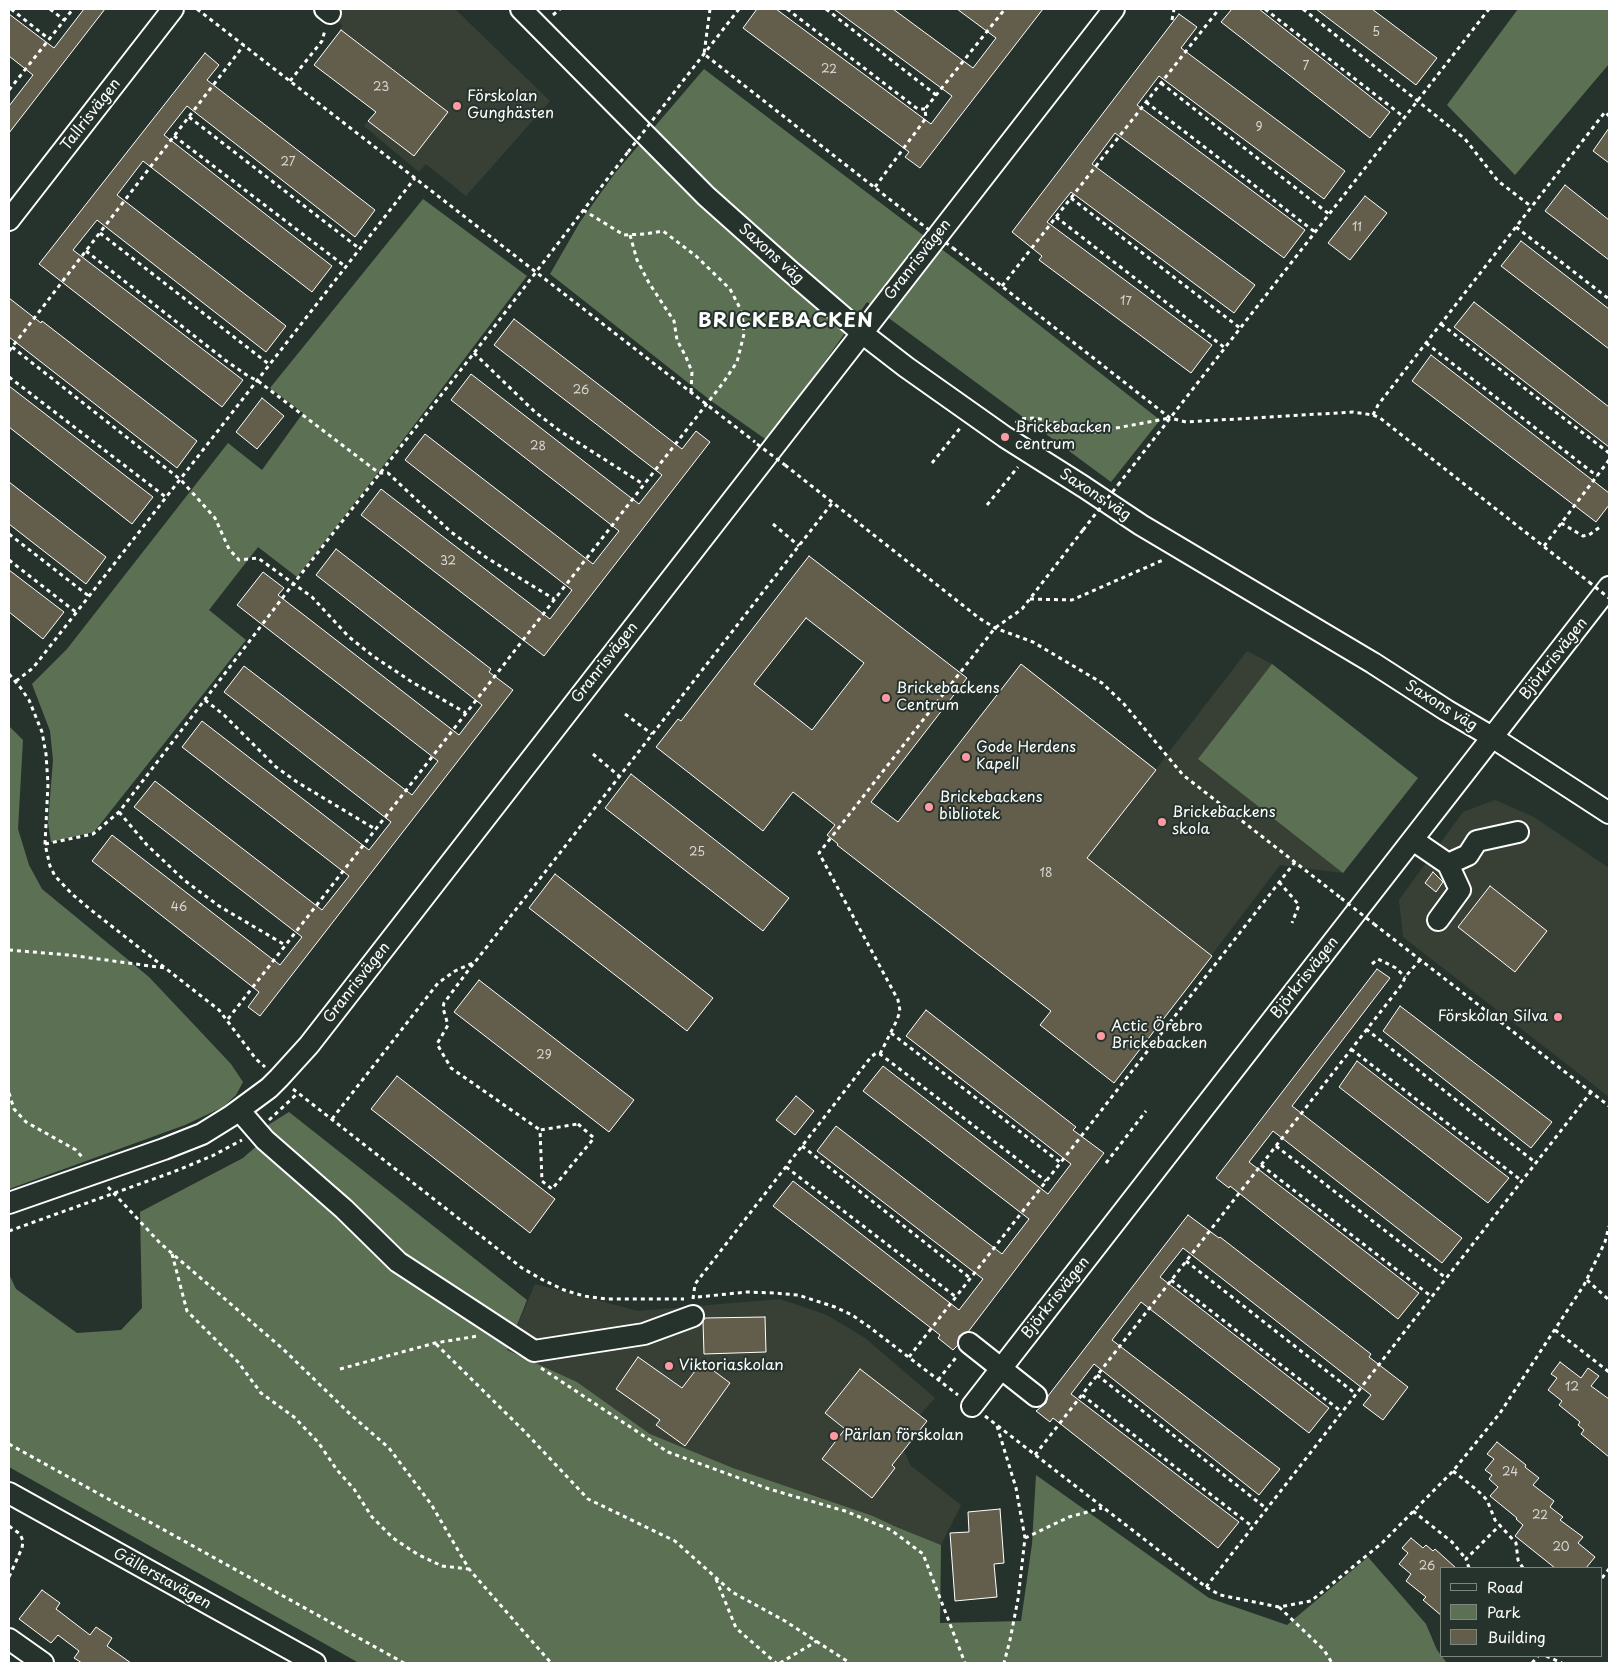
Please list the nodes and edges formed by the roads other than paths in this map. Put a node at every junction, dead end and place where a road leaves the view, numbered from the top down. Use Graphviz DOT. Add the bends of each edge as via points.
graph roads {
  1 [pos="173,9"];
  2 [pos="521,9"];
  3 [pos="1114,9"];
  4 [pos="9,220"];
  5 [pos="862,333"];
  6 [pos="1609,587"];
  7 [pos="1492,737"];
  8 [pos="1609,813"];
  9 [pos="1518,832"];
  10 [pos="1413,840"];
  11 [pos="1448,864"];
  12 [pos="1438,920"];
  13 [pos="239,1110"];
  14 [pos="9,1203"];
  15 [pos="693,1307"];
  16 [pos="968,1344"];
  17 [pos="1001,1369"];
  18 [pos="1036,1396"];
  19 [pos="972,1406"];
  20 [pos="9,1493"];
  21 [pos="9,1639"];
  22 [pos="44,1663"];
  23 [pos="315,1663"];
  1 -- 4 [label="street, Tallrisvägen"];
  2 -- 5 [label="street, Saxons väg" via="706,196"];
  3 -- 5 [label="street, Granrisvägen"];
  5 -- 7 [label="street, Saxons väg" via="1005,437 1141,525"];
  5 -- 13 [label="street, Granrisvägen" via="314,1038 269,1088"];
  6 -- 7 [label="street, Björkrisvägen"];
  7 -- 8 [label="street, Saxons väg"];
  7 -- 10 [label="street, Björkrisvägen"];
  9 -- 11 [label="street" via="1478,841 1468,855"];
  10 -- 11 [label="street"];
  10 -- 17 [label="street, Björkrisvägen"];
  11 -- 12 [label="street" via="1460,890"];
  13 -- 14 [label="street, Granrisvägen" via="202,1134"];
  13 -- 15 [label="street" via="265,1140 344,1209 398,1262 534,1351 644,1334"];
  16 -- 17 [label="street"];
  17 -- 18 [label="street"];
  17 -- 19 [label="street, Björkrisvägen"];
  20 -- 23 [label="street, Gällerstavägen"];
  21 -- 22 [label="street"];
}
